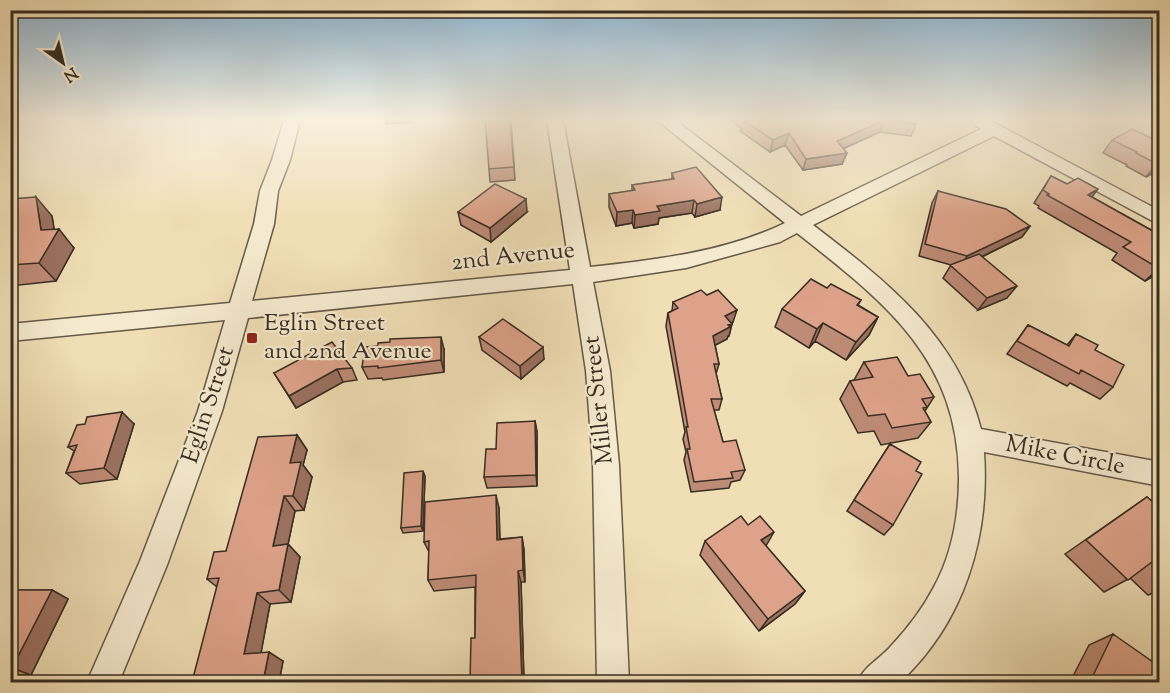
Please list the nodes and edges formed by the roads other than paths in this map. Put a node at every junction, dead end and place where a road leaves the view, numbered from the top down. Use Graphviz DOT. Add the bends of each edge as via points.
graph roads {
  1 [pos="283,152"];
  2 [pos="561,152"];
  3 [pos="707,152"];
  4 [pos="933,152"];
  5 [pos="1038,152"];
  6 [pos="1160,219"];
  7 [pos="800,224"];
  8 [pos="583,276"];
  9 [pos="239,310"];
  10 [pos="10,333"];
  11 [pos="970,438"];
  12 [pos="1160,474"];
  13 [pos="103,682"];
  14 [pos="613,682"];
  15 [pos="874,682"];
  1 -- 9 [label="street, Eglin Street" via="269,190 264,224"];
  2 -- 8 [label="street, Miller Street"];
  3 -- 7 [label="street"];
  4 -- 7 [label="street, 2nd Avenue"];
  5 -- 6 [label="street"];
  7 -- 8 [label="street, 2nd Avenue" via="729,251"];
  7 -- 11 [label="street" via="869,279 916,326 949,380"];
  8 -- 9 [label="street, 2nd Avenue"];
  8 -- 14 [label="street, Miller Street" via="598,370 606,465"];
  9 -- 10 [label="street, 2nd Avenue"];
  9 -- 13 [label="street, Eglin Street" via="210,411 153,565"];
  11 -- 12 [label="street, Mike Circle"];
  11 -- 15 [label="street" via="974,496 965,550 955,577 942,604 909,650"];
}
